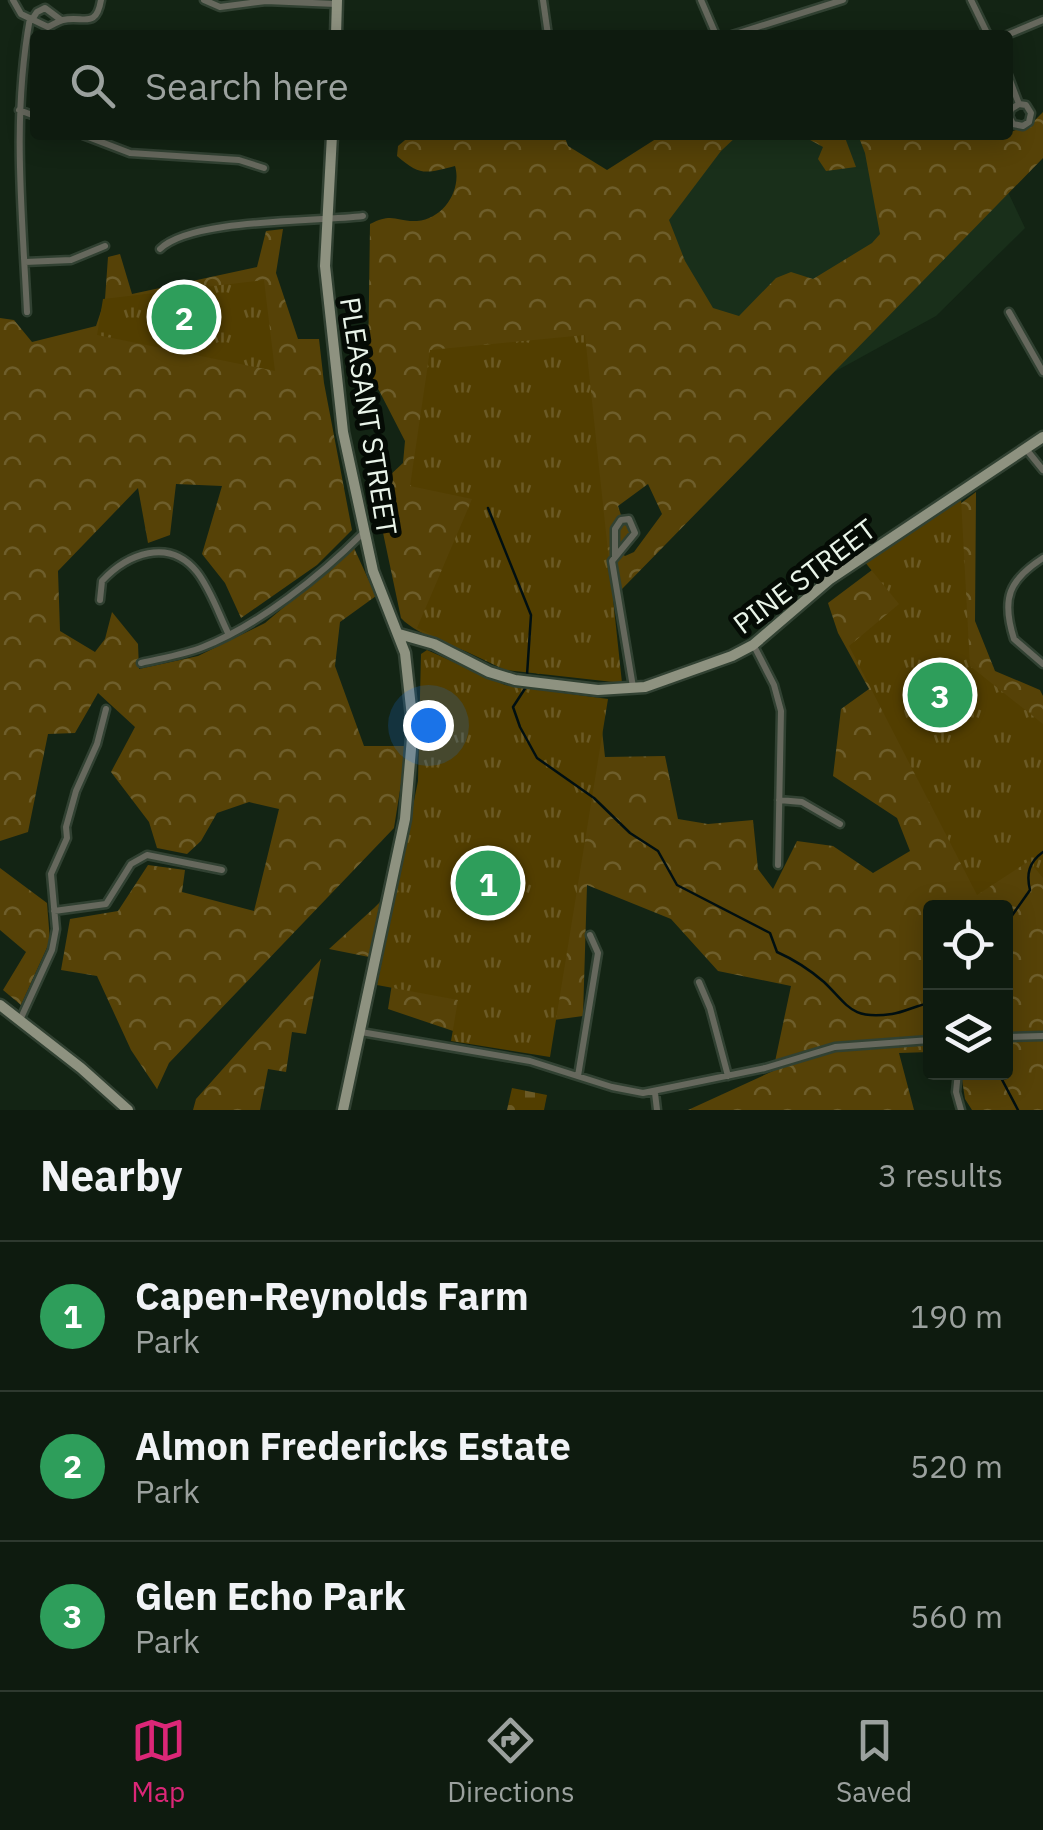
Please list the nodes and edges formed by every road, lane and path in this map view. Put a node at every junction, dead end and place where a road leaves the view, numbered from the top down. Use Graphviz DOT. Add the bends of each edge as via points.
graph roads {
  1 [pos="13,0"];
  2 [pos="101,0"];
  3 [pos="204,0"];
  4 [pos="543,0"];
  5 [pos="701,0"];
  6 [pos="843,0"];
  7 [pos="971,0"];
  8 [pos="337,2"];
  9 [pos="32,18"];
  10 [pos="61,20"];
  11 [pos="1043,20"];
  12 [pos="336,30"];
  13 [pos="547,30"];
  14 [pos="714,30"];
  15 [pos="748,30"];
  16 [pos="986,30"];
  17 [pos="1013,32"];
  18 [pos="1013,89"];
  19 [pos="1019,104"];
  20 [pos="20,110"];
  21 [pos="30,114"];
  22 [pos="95,140"];
  23 [pos="332,140"];
  24 [pos="264,168"];
  25 [pos="363,216"];
  26 [pos="325,218"];
  27 [pos="104,246"];
  28 [pos="160,248"];
  29 [pos="25,262"];
  30 [pos="27,312"];
  31 [pos="1009,312"];
  32 [pos="1043,372"];
  33 [pos="1043,437"];
  34 [pos="1026,448"];
  35 [pos="1043,470"];
  36 [pos="363,534"];
  37 [pos="615,558"];
  38 [pos="1043,558"];
  39 [pos="100,600"];
  40 [pos="399,634"];
  41 [pos="229,635"];
  42 [pos="428,643"];
  43 [pos="753,644"];
  44 [pos="142,663"];
  45 [pos="407,663"];
  46 [pos="1043,664"];
  47 [pos="633,690"];
  48 [pos="106,709"];
  49 [pos="780,800"];
  50 [pos="840,824"];
  51 [pos="778,866"];
  52 [pos="222,870"];
  53 [pos="54,911"];
  54 [pos="590,936"];
  55 [pos="699,982"];
  56 [pos="0,1005"];
  57 [pos="20,1020"];
  58 [pos="360,1032"];
  59 [pos="1043,1036"];
  60 [pos="1013,1037"];
  61 [pos="923,1041"];
  62 [pos="578,1076"];
  63 [pos="728,1076"];
  64 [pos="957,1080"];
  65 [pos="655,1092"];
  66 [pos="128,1110"];
  67 [pos="342,1110"];
  68 [pos="657,1110"];
  69 [pos="961,1110"];
  1 -- 9 [label="street" via="18,12"];
  2 -- 10 [label="street" via="91,19"];
  3 -- 8 [label="street" via="220,7"];
  4 -- 13 [label="street"];
  5 -- 14 [label="street"];
  6 -- 15 [label="street"];
  7 -- 16 [label="street"];
  8 -- 12 [label="main road"];
  9 -- 10 [label="street" via="48,26"];
  9 -- 10 [label="street" via="46,8"];
  9 -- 20 [label="street"];
  11 -- 17 [label="street"];
  18 -- 19 [label="street"];
  20 -- 21 [label="street"];
  20 -- 29 [label="street"];
  22 -- 24 [label="street" via="130,153 238,160"];
  23 -- 26 [label="main road, PLEASANT STREET"];
  25 -- 26 [label="street"];
  26 -- 28 [label="street" via="177,235"];
  26 -- 36 [label="main road, PLEASANT STREET" via="343,432"];
  27 -- 29 [label="street" via="71,260"];
  29 -- 30 [label="street"];
  31 -- 32 [label="street"];
  33 -- 34 [label="main road, PINE STREET"];
  34 -- 35 [label="street"];
  34 -- 43 [label="main road, PINE STREET" via="830,579"];
  36 -- 40 [label="main road, PLEASANT STREET"];
  36 -- 41 [label="street" via="321,572"];
  37 -- 37 [label="street" via="615,529 629,519 635,534"];
  37 -- 47 [label="street"];
  38 -- 46 [label="street" via="1016,577 1009,597 1014,638"];
  39 -- 41 [label="street" via="102,582 118,565 146,553 172,554 198,573"];
  40 -- 42 [label="main road, PINE STREET"];
  40 -- 45 [label="main road, PLEASANT STREET"];
  41 -- 44 [label="street"];
  42 -- 45 [label="main road"];
  42 -- 47 [label="main road, PINE STREET" via="503,677"];
  43 -- 47 [label="main road, PINE STREET"];
  43 -- 49 [label="street" via="778,696"];
  45 -- 58 [label="main road, PLEASANT STREET" via="413,726 409,796"];
  48 -- 53 [label="street" via="51,874"];
  49 -- 50 [label="street" via="802,802"];
  49 -- 51 [label="street"];
  52 -- 53 [label="street" via="148,855 131,864 106,904"];
  53 -- 57 [label="street" via="52,950"];
  54 -- 62 [label="street" via="598,952"];
  55 -- 63 [label="street"];
  56 -- 57 [label="main road"];
  57 -- 66 [label="main road"];
  58 -- 62 [label="street" via="530,1061"];
  58 -- 67 [label="main road, PLEASANT STREET"];
  59 -- 60 [label="street"];
  61 -- 63 [label="street" via="834,1047"];
  62 -- 65 [label="street" via="620,1090"];
  63 -- 65 [label="street"];
  64 -- 69 [label="street"];
  65 -- 68 [label="street"];
}
